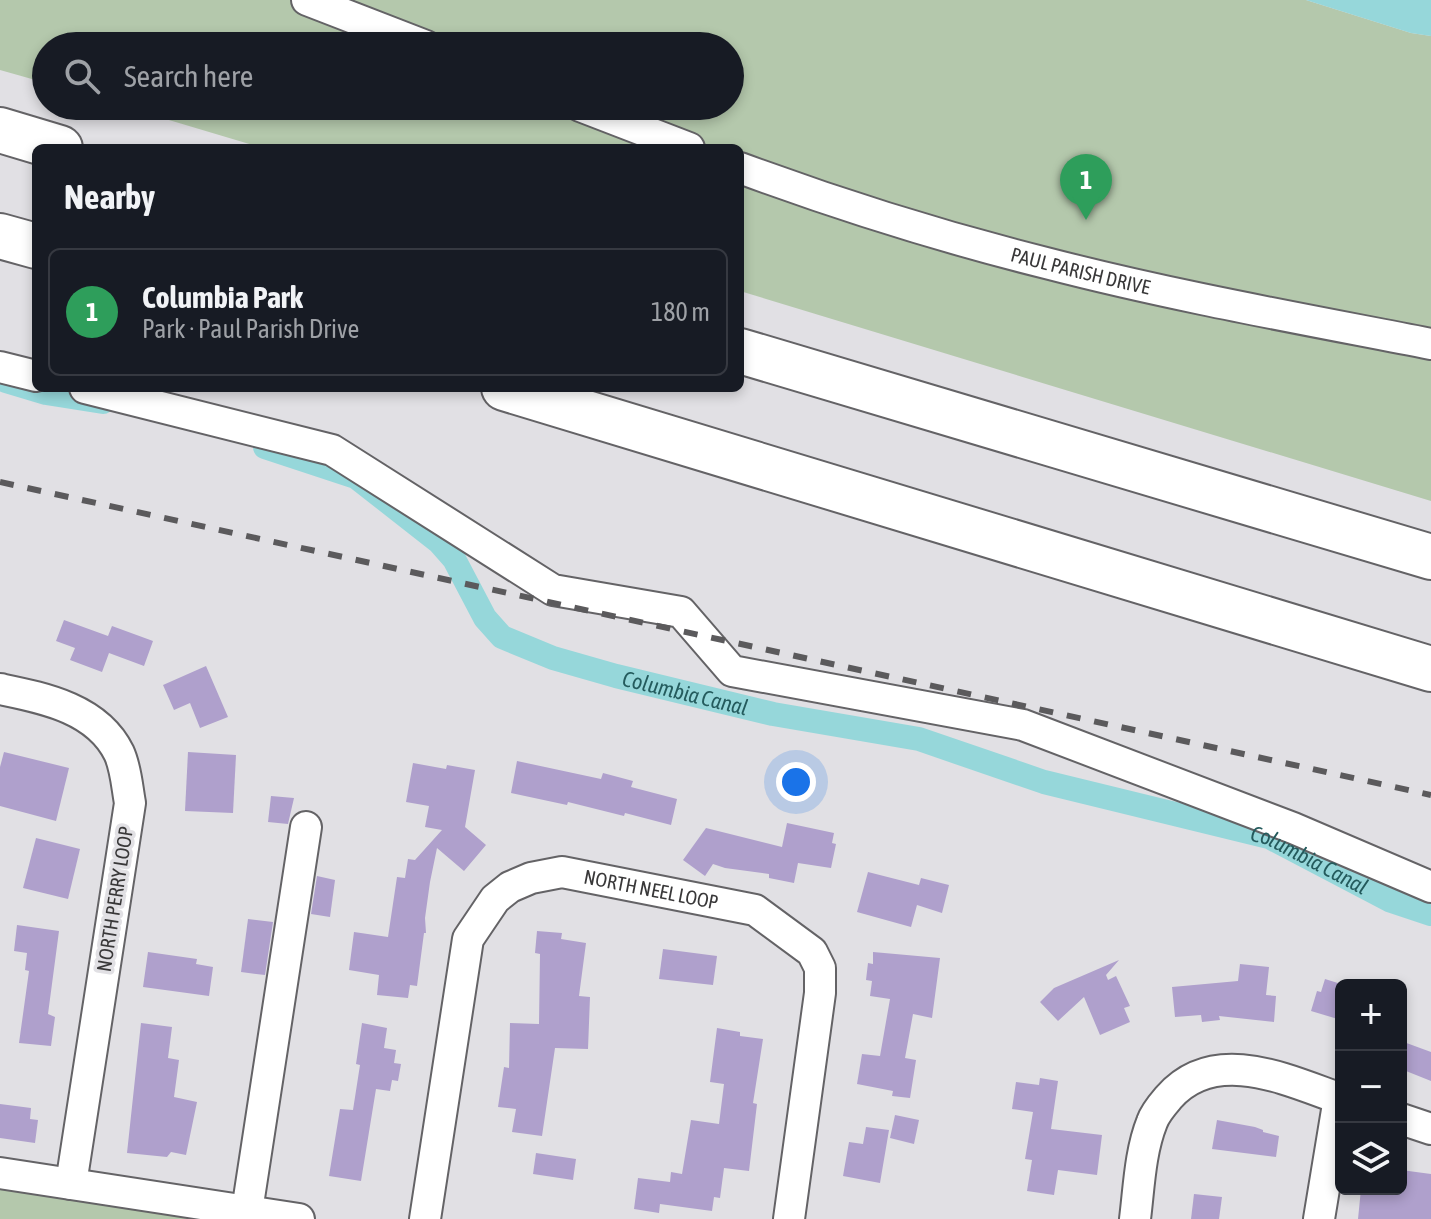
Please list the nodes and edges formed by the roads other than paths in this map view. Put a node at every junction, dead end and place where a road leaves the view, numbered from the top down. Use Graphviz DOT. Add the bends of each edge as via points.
graph roads {
  1 [pos="307,0"];
  2 [pos="390,32"];
  3 [pos="616,120"];
  4 [pos="0,130"];
  5 [pos="47,144"];
  6 [pos="679,144"];
  7 [pos="744,169"];
  8 [pos="0,236"];
  9 [pos="32,245"];
  10 [pos="1431,344"];
  11 [pos="744,352"];
  12 [pos="0,367"];
  13 [pos="32,375"];
  14 [pos="101,392"];
  15 [pos="517,392"];
  16 [pos="1431,557"];
  17 [pos="1431,669"];
  18 [pos="0,689"];
  19 [pos="306,827"];
  20 [pos="1431,887"];
  21 [pos="1335,1096"];
  22 [pos="1407,1121"];
  23 [pos="1336,1123"];
  24 [pos="1431,1129"];
  25 [pos="0,1173"];
  26 [pos="71,1184"];
  27 [pos="247,1211"];
  28 [pos="299,1219"];
  29 [pos="425,1219"];
  30 [pos="789,1219"];
  31 [pos="1135,1219"];
  32 [pos="1319,1219"];
  1 -- 2 [label="street"];
  3 -- 6 [label="street"];
  4 -- 5 [label="highway"];
  7 -- 10 [label="street, PAUL PARISH DRIVE" via="1047,264"];
  8 -- 9 [label="highway"];
  11 -- 16 [label="highway"];
  12 -- 13 [label="street"];
  14 -- 20 [label="street" via="332,450 553,590 681,612 732,671 1023,725"];
  15 -- 17 [label="highway"];
  18 -- 26 [label="street, NORTH PERRY LOOP" via="70,708 101,730 118,753 130,803"];
  19 -- 27 [label="street"];
  21 -- 31 [label="street" via="1262,1072 1215,1070 1194,1076 1176,1088 1152,1120"];
  22 -- 24 [label="street"];
  23 -- 32 [label="street"];
  25 -- 26 [label="street"];
  26 -- 27 [label="street"];
  27 -- 28 [label="street"];
  29 -- 30 [label="street, NORTH NEEL LOOP" via="468,939 495,899 510,887 562,872 755,910 812,952 820,968 820,993"];
}
